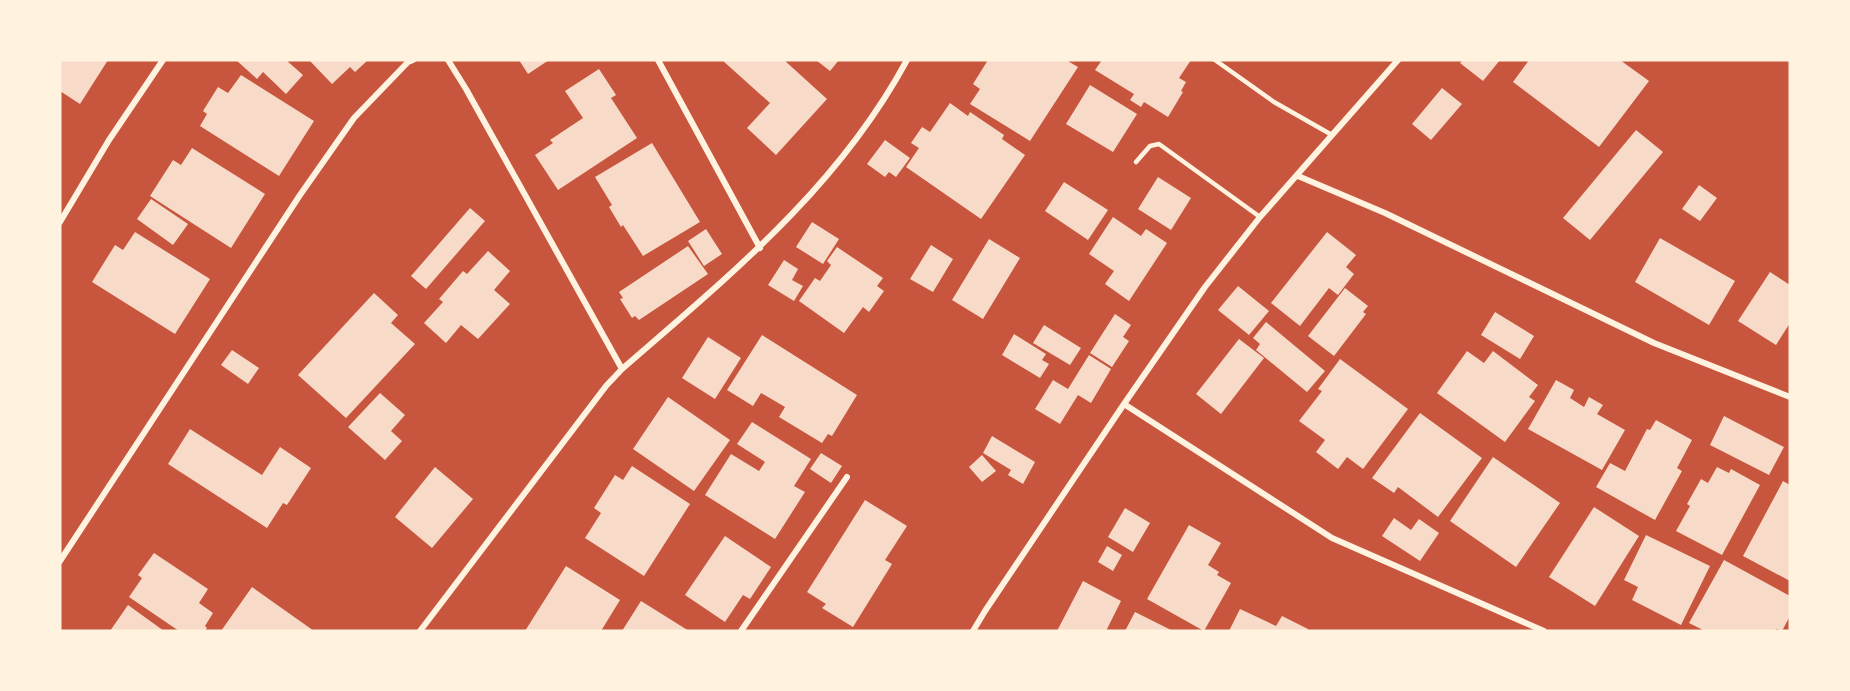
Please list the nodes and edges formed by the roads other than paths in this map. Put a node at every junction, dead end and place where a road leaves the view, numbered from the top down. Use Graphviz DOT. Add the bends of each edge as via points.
graph roads {
  1 [pos="162,60"];
  2 [pos="413,60"];
  3 [pos="448,60"];
  4 [pos="658,60"];
  5 [pos="907,60"];
  6 [pos="1215,60"];
  7 [pos="1398,60"];
  8 [pos="1332,135"];
  9 [pos="1136,162"];
  10 [pos="1298,176"];
  11 [pos="1260,217"];
  12 [pos="60,222"];
  13 [pos="760,248"];
  14 [pos="622,369"];
  15 [pos="1790,397"];
  16 [pos="1124,404"];
  17 [pos="847,477"];
  18 [pos="60,561"];
  19 [pos="420,631"];
  20 [pos="741,631"];
  21 [pos="973,631"];
  22 [pos="1544,631"];
  1 -- 12 [label="street"];
  2 -- 18 [label="street" via="354,118"];
  3 -- 14 [label="street"];
  4 -- 13 [label="street"];
  5 -- 13 [label="street" via="887,96 826,179"];
  6 -- 8 [label="lane" via="1274,102"];
  7 -- 8 [label="street"];
  8 -- 10 [label="street"];
  9 -- 11 [label="lane" via="1150,146 1159,144"];
  10 -- 11 [label="street"];
  10 -- 15 [label="street" via="1385,213 1654,343"];
  11 -- 16 [label="street" via="1205,287"];
  13 -- 14 [label="street"];
  14 -- 19 [label="street"];
  16 -- 21 [label="street"];
  16 -- 22 [label="street" via="1332,538"];
  17 -- 20 [label="street"];
}
